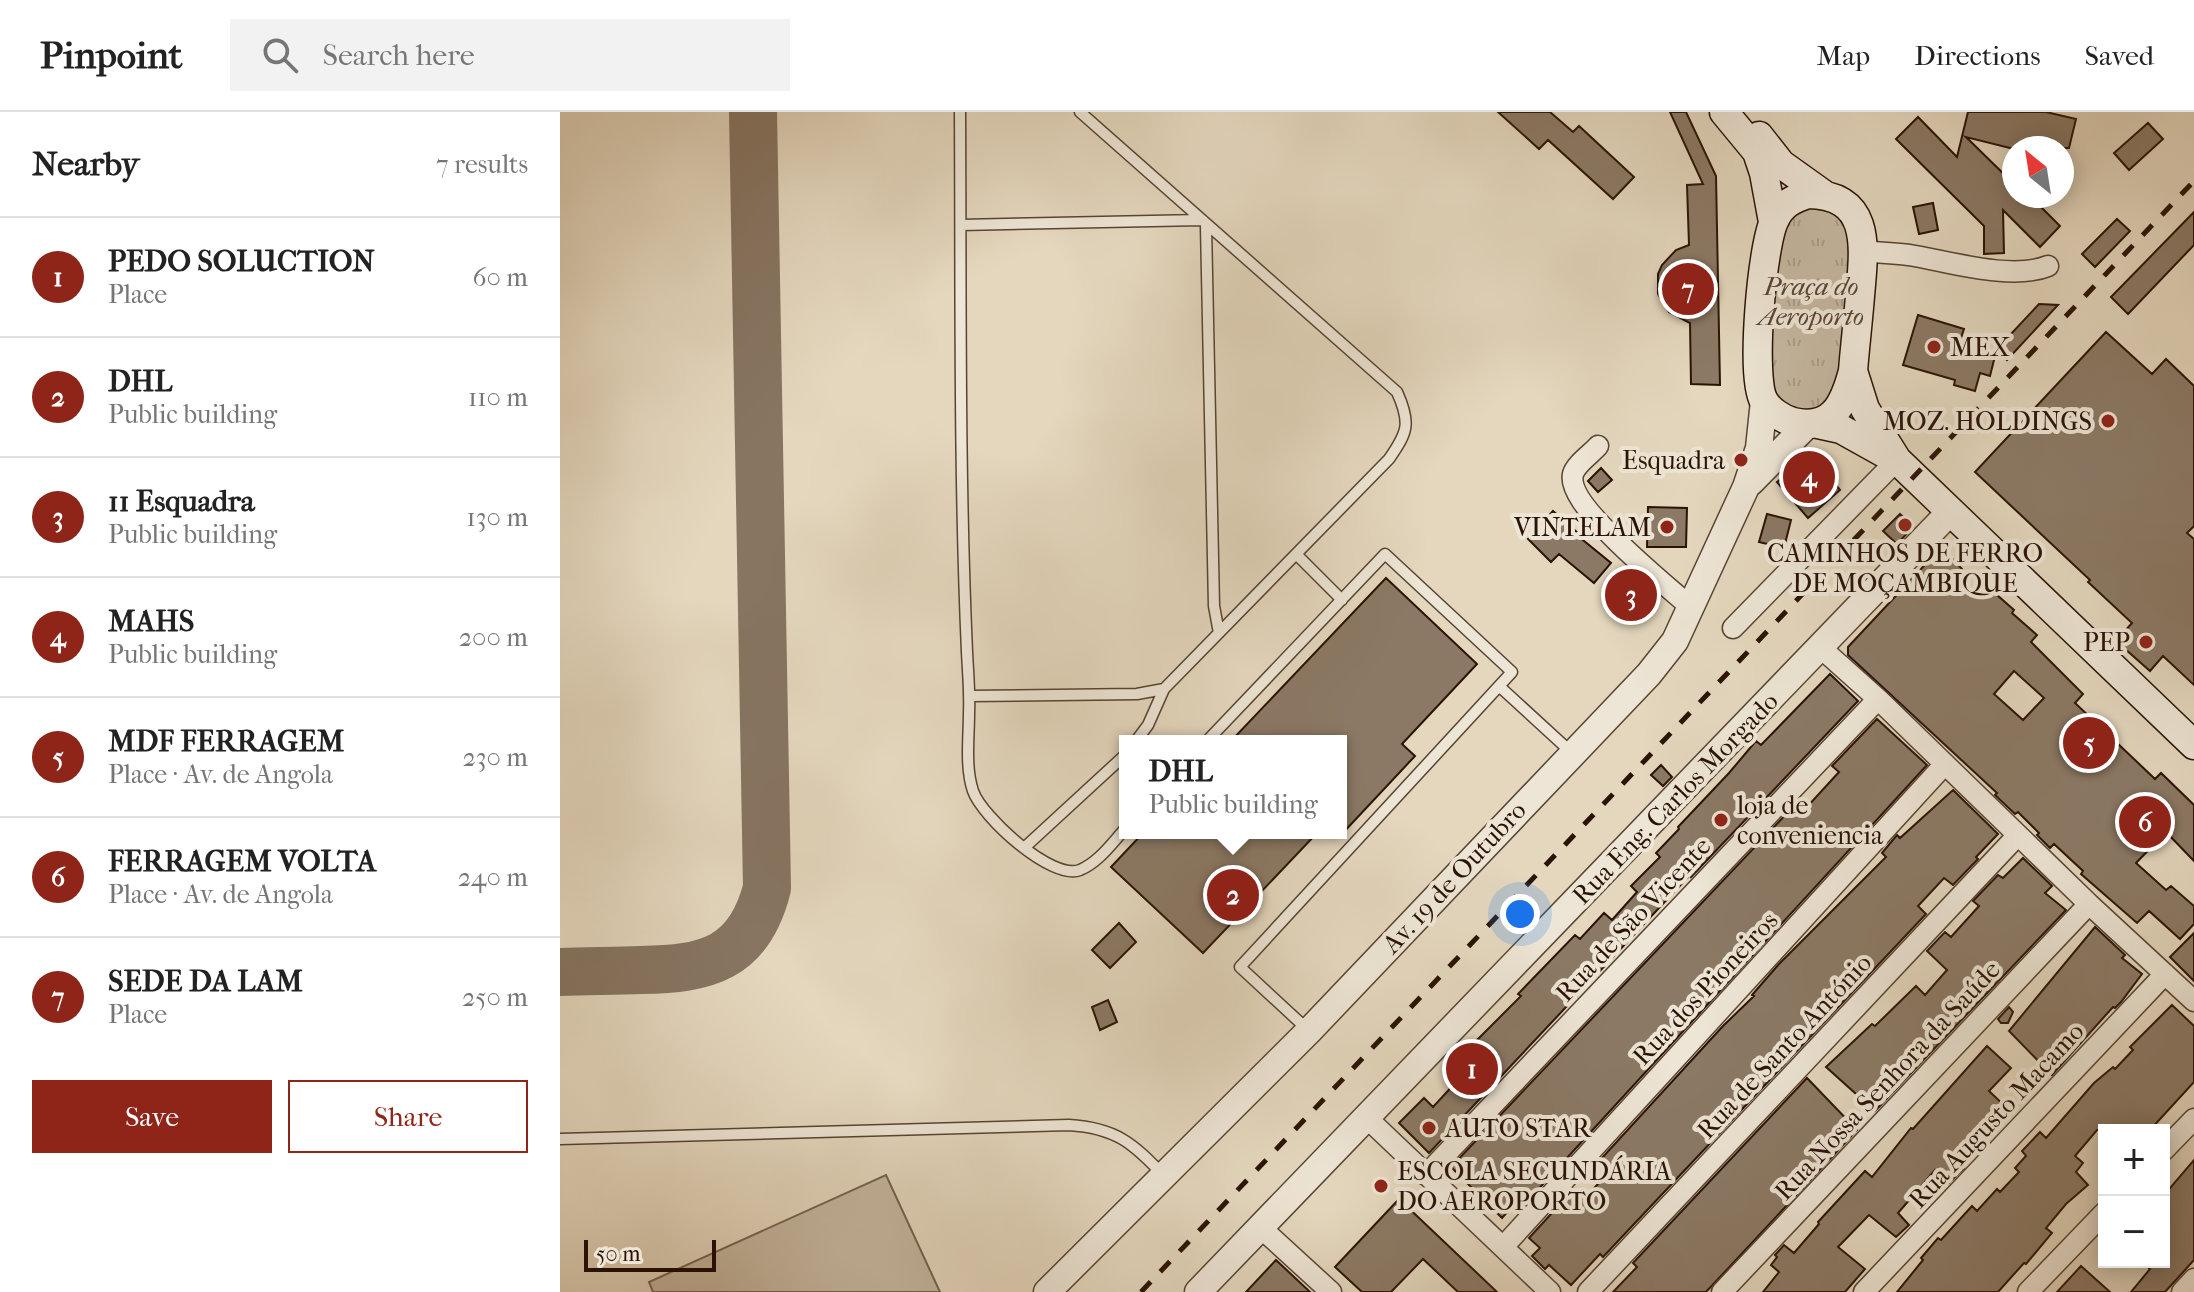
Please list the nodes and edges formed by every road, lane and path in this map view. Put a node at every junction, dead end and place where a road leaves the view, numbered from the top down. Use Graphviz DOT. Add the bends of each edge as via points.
graph roads {
  1 [pos="960,112"];
  2 [pos="1080,112"];
  3 [pos="1724,112"];
  4 [pos="1742,112"];
  5 [pos="1823,194"];
  6 [pos="1773,222"];
  7 [pos="1204,223"];
  8 [pos="961,225"];
  9 [pos="1864,251"];
  10 [pos="2048,266"];
  11 [pos="1853,371"];
  12 [pos="1764,401"];
  13 [pos="1812,425"];
  14 [pos="1598,446"];
  15 [pos="1897,460"];
  16 [pos="1746,487"];
  17 [pos="1941,502"];
  18 [pos="1296,554"];
  19 [pos="1342,600"];
  20 [pos="1692,608"];
  21 [pos="1733,628"];
  22 [pos="1219,633"];
  23 [pos="1821,648"];
  24 [pos="1499,686"];
  25 [pos="1164,689"];
  26 [pos="969,696"];
  27 [pos="1878,699"];
  28 [pos="1140,735"];
  29 [pos="1213,735"];
  30 [pos="2194,745"];
  31 [pos="1572,753"];
  32 [pos="1119,761"];
  33 [pos="1945,764"];
  34 [pos="1119,835"];
  35 [pos="2018,835"];
  36 [pos="1024,848"];
  37 [pos="2089,904"];
  38 [pos="2165,974"];
  39 [pos="2194,1001"];
  40 [pos="1309,1031"];
  41 [pos="1367,1118"];
  42 [pos="2194,1119"];
  43 [pos="560,1139"];
  44 [pos="2170,1144"];
  45 [pos="1426,1175"];
  46 [pos="1165,1177"];
  47 [pos="2098,1219"];
  48 [pos="1260,1227"];
  49 [pos="1503,1247"];
  50 [pos="2194,1279"];
  51 [pos="1323,1289"];
  52 [pos="1047,1292"];
  53 [pos="1198,1292"];
  54 [pos="1550,1292"];
  55 [pos="1588,1292"];
  56 [pos="1722,1292"];
  57 [pos="1864,1292"];
  58 [pos="2028,1292"];
  59 [pos="2182,1292"];
  1 -- 8 [label="lane"];
  2 -- 7 [label="lane"];
  3 -- 6 [label="main road" via="1757,152"];
  4 -- 5 [label="main road" via="1771,155"];
  5 -- 6 [label="main road" via="1793,199"];
  5 -- 9 [label="main road" via="1853,212 1863,231"];
  6 -- 12 [label="main road" via="1760,312 1759,386"];
  7 -- 8 [label="lane"];
  7 -- 18 [label="lane" via="1377,373 1397,392 1408,415 1404,438 1389,459"];
  7 -- 22 [label="lane" via="1214,606"];
  8 -- 26 [label="lane"];
  9 -- 10 [label="street" via="2000,270"];
  9 -- 11 [label="main road"];
  11 -- 13 [label="main road" via="1843,403"];
  11 -- 15 [label="main road" via="1865,409"];
  12 -- 13 [label="main road" via="1783,419"];
  12 -- 16 [label="street, Av. 19 de Outubro" via="1759,448"];
  13 -- 15 [label="main road" via="1841,429"];
  13 -- 16 [label="street"];
  14 -- 20 [label="street" via="1574,471 1583,504"];
  15 -- 17 [label="main road"];
  15 -- 21 [label="street"];
  16 -- 20 [label="street, Av. 19 de Outubro"];
  17 -- 23 [label="street, Rua Eng. Carlos Morgado"];
  17 -- 30 [label="main road"];
  18 -- 19 [label="lane"];
  18 -- 22 [label="lane"];
  19 -- 24 [label="lane" via="1385,554 1512,672"];
  19 -- 29 [label="lane"];
  20 -- 31 [label="street, Av. 19 de Outubro" via="1649,674"];
  22 -- 25 [label="lane"];
  23 -- 27 [label="street"];
  23 -- 41 [label="street, Rua Eng. Carlos Morgado"];
  24 -- 31 [label="lane"];
  24 -- 40 [label="lane" via="1240,967"];
  25 -- 26 [label="lane" via="1137,694"];
  25 -- 28 [label="lane"];
  26 -- 36 [label="lane" via="968,769 973,792"];
  27 -- 33 [label="street"];
  27 -- 45 [label="street, Rua de São Vicente"];
  31 -- 40 [label="street, Av. 19 de Outubro"];
  32 -- 36 [label="lane"];
  33 -- 35 [label="street"];
  33 -- 49 [label="street, Rua dos Pioneiros"];
  34 -- 36 [label="lane" via="1078,871 1048,865"];
  35 -- 37 [label="street"];
  35 -- 55 [label="street, Rua de Santo António"];
  37 -- 38 [label="street"];
  37 -- 56 [label="street, Rua Nossa Senhora da Saúde"];
  38 -- 39 [label="street"];
  38 -- 57 [label="street, Rua Augusto Macamo"];
  40 -- 46 [label="street, Av. 19 de Outubro"];
  41 -- 45 [label="street"];
  41 -- 48 [label="street, Rua Eng. Carlos Morgado"];
  42 -- 44 [label="street"];
  43 -- 46 [label="lane" via="1082,1126 1124,1138"];
  45 -- 49 [label="street"];
  46 -- 52 [label="street, Av. 19 de Outubro"];
  47 -- 58 [label="street"];
  48 -- 51 [label="street"];
  48 -- 53 [label="street, Rua Eng. Carlos Morgado"];
  49 -- 54 [label="street"];
  50 -- 59 [label="street"];
}
